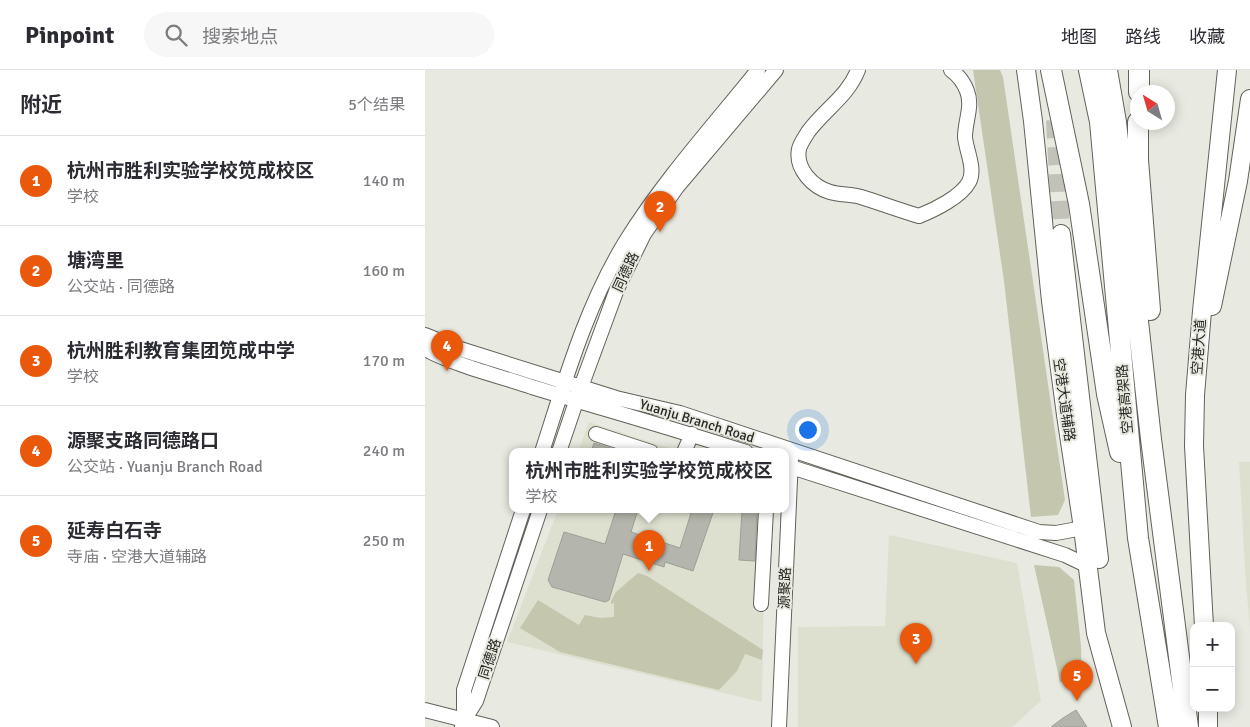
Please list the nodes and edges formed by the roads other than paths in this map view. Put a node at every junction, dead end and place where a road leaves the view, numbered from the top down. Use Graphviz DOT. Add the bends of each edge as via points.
graph roads {
  1 [pos="758,70"];
  2 [pos="776,70"];
  3 [pos="858,70"];
  4 [pos="951,70"];
  5 [pos="1026,70"];
  6 [pos="1051,70"];
  7 [pos="1089,70"];
  8 [pos="1107,70"];
  9 [pos="1139,70"];
  10 [pos="1227,70"];
  11 [pos="1139,85"];
  12 [pos="1250,99"];
  13 [pos="1138,130"];
  14 [pos="1061,234"];
  15 [pos="425,335"];
  16 [pos="425,348"];
  17 [pos="581,387"];
  18 [pos="562,389"];
  19 [pos="1195,395"];
  20 [pos="576,401"];
  21 [pos="596,434"];
  22 [pos="692,434"];
  23 [pos="1151,439"];
  24 [pos="543,448"];
  25 [pos="560,448"];
  26 [pos="639,448"];
  27 [pos="686,448"];
  28 [pos="735,448"];
  29 [pos="785,448"];
  30 [pos="791,450"];
  31 [pos="789,461"];
  32 [pos="789,466"];
  33 [pos="522,513"];
  34 [pos="539,513"];
  35 [pos="766,513"];
  36 [pos="787,513"];
  37 [pos="1083,528"];
  38 [pos="1138,538"];
  39 [pos="1088,566"];
  40 [pos="785,597"];
  41 [pos="1205,622"];
  42 [pos="1175,701"];
  43 [pos="425,710"];
  44 [pos="1208,712"];
  45 [pos="463,723"];
  46 [pos="492,727"];
  47 [pos="779,727"];
  48 [pos="1122,727"];
  49 [pos="1169,727"];
  50 [pos="1188,727"];
  51 [pos="1208,727"];
  1 -- 18 [label="street, 同德路" via="665,183 625,242 600,292"];
  2 -- 17 [label="street, 同德路" via="677,187 644,234 617,289"];
  3 -- 4 [label="street" via="844,94 809,132 799,150 799,163 806,176 831,193 854,195 919,216 944,204 971,179 965,138 970,103 961,80"];
  5 -- 37 [label="main road, 空港大道辅路" via="1052,311"];
  6 -- 38 [label="highway" via="1079,204 1107,394"];
  7 -- 38 [label="highway, 空港高架路" via="1100,122"];
  8 -- 23 [label="highway, 空港高架路" via="1117,122"];
  9 -- 11 [label="highway"];
  10 -- 19 [label="main road, 空港大道"];
  12 -- 19 [label="main road" via="1238,181"];
  13 -- 23 [label="highway" via="1150,309"];
  14 -- 48 [label="main road" via="1107,627"];
  15 -- 18 [label="street, Yuanju Branch Road"];
  16 -- 18 [label="street, Yuanju Branch Road" via="498,376"];
  17 -- 18 [label="street, Yuanju Branch Road"];
  17 -- 20 [label="street, 同德路"];
  17 -- 29 [label="street, Yuanju Branch Road" via="680,413"];
  18 -- 20 [label="street, Yuanju Branch Road"];
  18 -- 24 [label="street, 同德路"];
  19 -- 41 [label="main road, 空港大道" via="1194,446"];
  20 -- 22 [label="street, Yuanju Branch Road"];
  20 -- 25 [label="street, 同德路"];
  21 -- 26 [label="street"];
  22 -- 27 [label="street"];
  22 -- 28 [label="street, Yuanju Branch Road"];
  23 -- 42 [label="highway, 空港高架路"];
  30 -- 31 [label="street, 源聚路"];
  30 -- 37 [label="street, Yuanju Branch Road" via="1039,532 1056,534"];
  32 -- 39 [label="street" via="1065,555"];
  33 -- 45 [label="street, 同德路" via="464,690"];
  34 -- 45 [label="street, 同德路" via="476,701"];
  35 -- 40 [label="street" via="761,600"];
  36 -- 40 [label="street, 源聚路"];
  37 -- 39 [label="main road, 空港大道辅路"];
  38 -- 42 [label="highway, 空港高架路"];
  39 -- 48 [label="main road, 空港大道辅路" via="1096,633"];
  40 -- 47 [label="street, 源聚路"];
  42 -- 49 [label="highway, 空港高架路"];
  42 -- 50 [label="highway, 空港高架路"];
  43 -- 45 [label="street"];
  44 -- 51 [label="main road"];
  45 -- 46 [label="street"];
}
